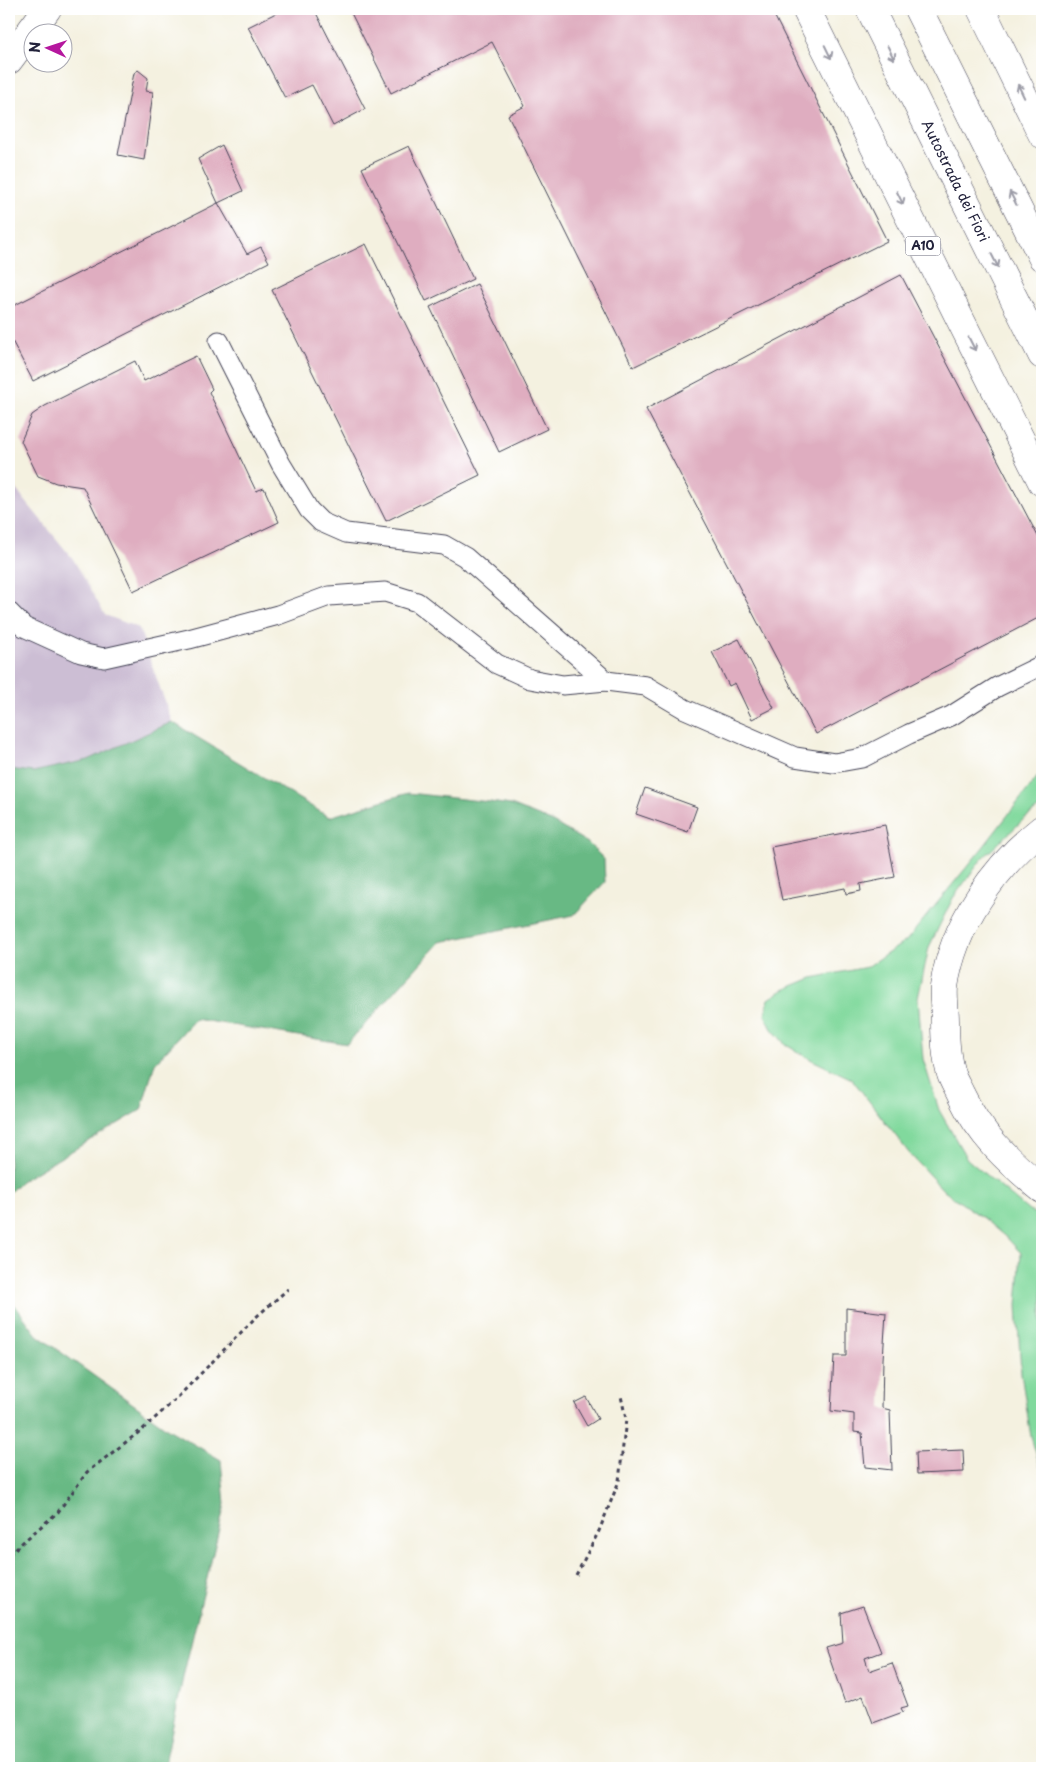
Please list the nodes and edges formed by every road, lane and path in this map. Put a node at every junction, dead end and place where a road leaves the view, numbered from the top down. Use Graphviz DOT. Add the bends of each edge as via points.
graph roads {
  1 [pos="806,9"];
  2 [pos="870,9"];
  3 [pos="918,9"];
  4 [pos="981,9"];
  5 [pos="45,11"];
  6 [pos="9,60"];
  7 [pos="1042,134"];
  8 [pos="1042,257"];
  9 [pos="219,341"];
  10 [pos="1042,355"];
  11 [pos="1042,482"];
  12 [pos="9,612"];
  13 [pos="1042,665"];
  14 [pos="606,680"];
  15 [pos="1042,829"];
  16 [pos="1003,1155"];
  17 [pos="1042,1168"];
  18 [pos="1042,1189"];
  19 [pos="288,1289"];
  20 [pos="621,1396"];
  21 [pos="9,1554"];
  22 [pos="576,1575"];
  1 -- 11 [label="highway, A10, one-way"];
  2 -- 10 [label="highway, Autostrada dei Fiori, one-way"];
  8 -- 3 [label="highway, one-way"];
  7 -- 4 [label="highway, one-way"];
  5 -- 6 [label="highway"];
  9 -- 14 [label="lane" via="282,464 309,510 321,522 346,533 444,545 466,557"];
  12 -- 14 [label="lane" via="32,631 81,653 104,658 190,639 329,596 385,592 417,602 498,664 530,680 563,685"];
  13 -- 14 [label="lane" via="997,687 951,716 862,758 834,763 795,757 686,710 646,686"];
  15 -- 16 [label="highway" via="999,872 974,907 955,944 944,988 945,1037 951,1074 971,1115"];
  16 -- 17 [label="highway"];
  16 -- 18 [label="highway"];
  19 -- 21 [label="path" via="175,1400 87,1472 58,1512"];
  20 -- 22 [label="path" via="626,1420 619,1481 599,1531"];
}
